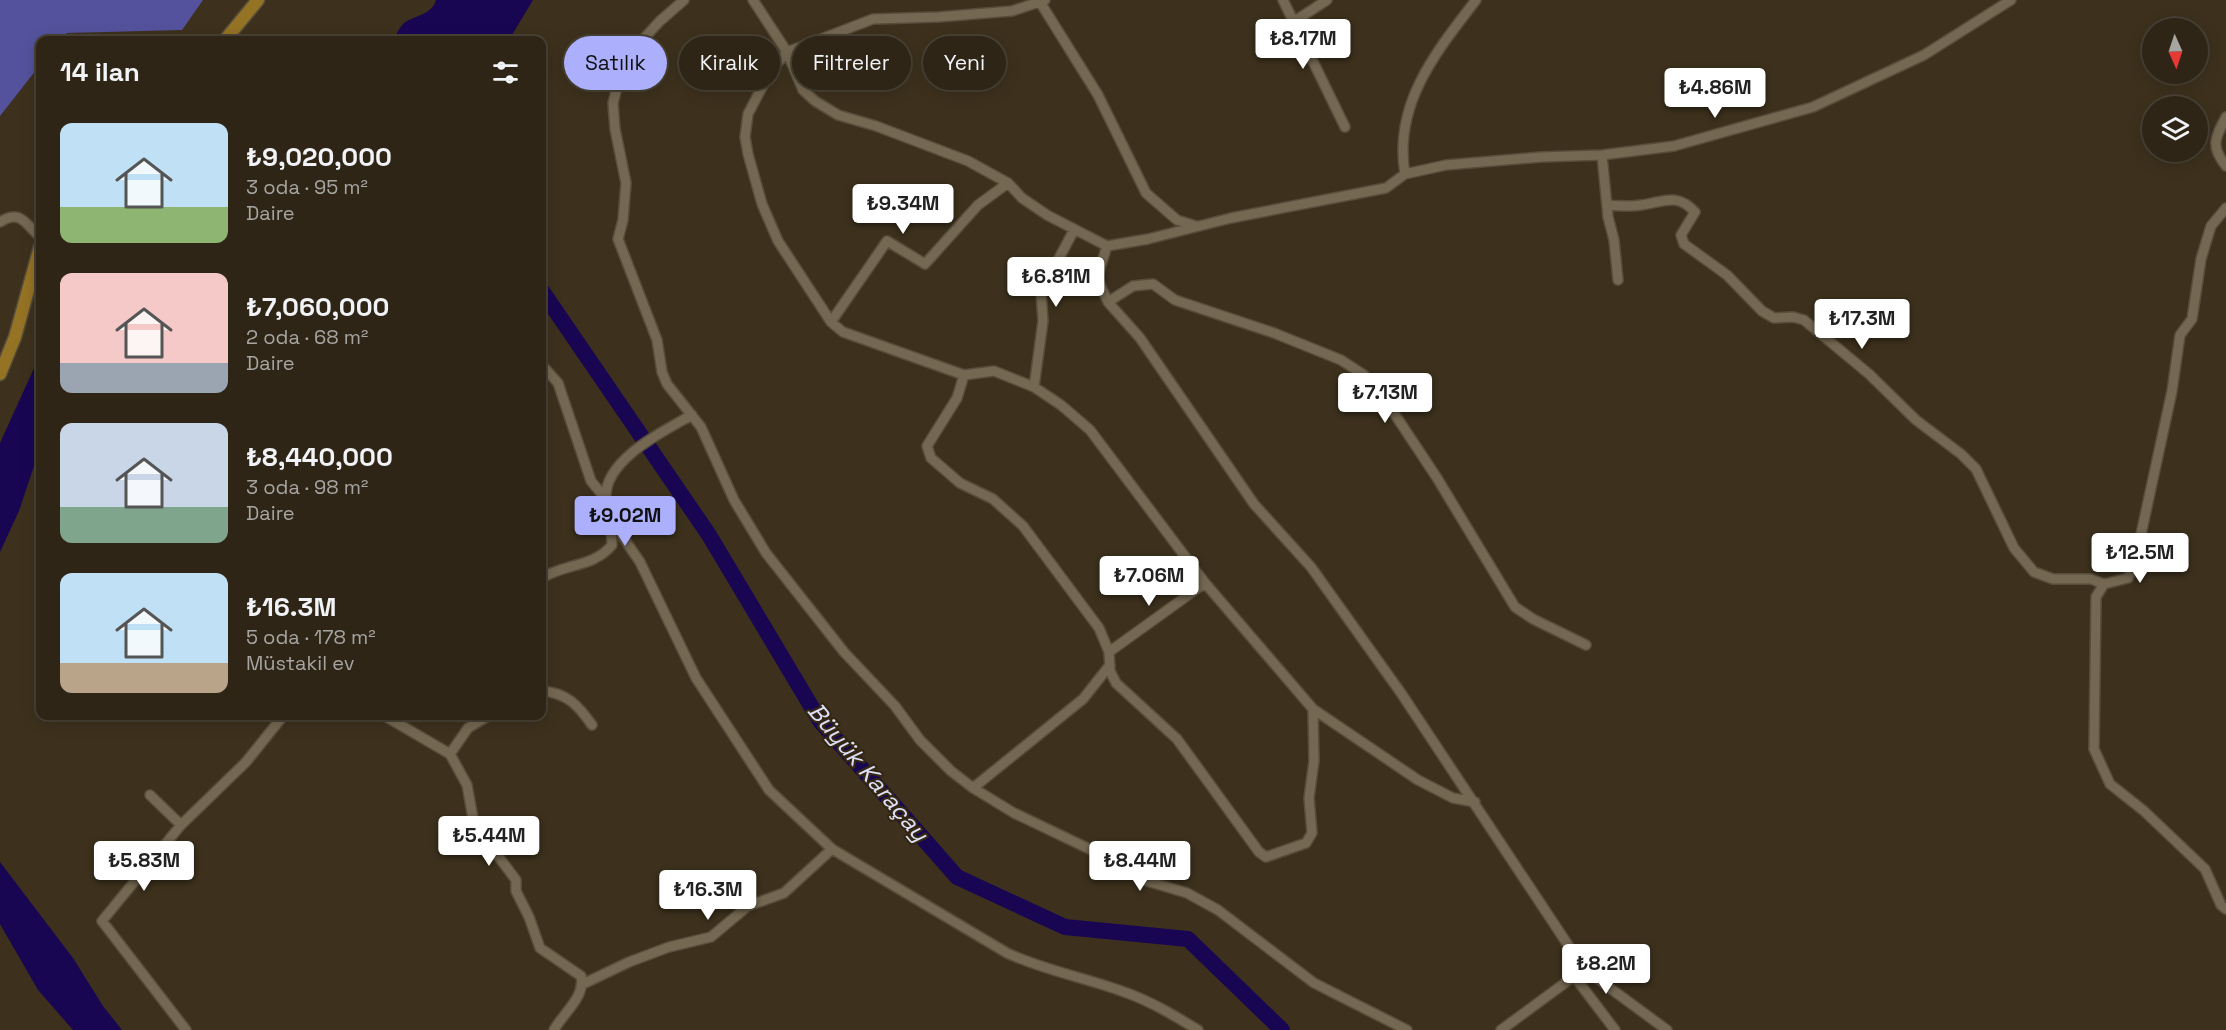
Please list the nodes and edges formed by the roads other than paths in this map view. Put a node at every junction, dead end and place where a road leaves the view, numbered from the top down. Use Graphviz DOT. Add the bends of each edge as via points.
graph roads {
  1 [pos="258,0"];
  2 [pos="684,0"];
  3 [pos="753,0"];
  4 [pos="1007,0"];
  5 [pos="1283,0"];
  6 [pos="1327,0"];
  7 [pos="1476,0"];
  8 [pos="2011,0"];
  9 [pos="1042,1"];
  10 [pos="1012,11"];
  11 [pos="1295,21"];
  12 [pos="228,36"];
  13 [pos="787,52"];
  14 [pos="2226,117"];
  15 [pos="1345,127"];
  16 [pos="1602,155"];
  17 [pos="2226,166"];
  18 [pos="1405,174"];
  19 [pos="1008,183"];
  20 [pos="1607,205"];
  21 [pos="2226,208"];
  22 [pos="0,222"];
  23 [pos="1198,226"];
  24 [pos="1074,230"];
  25 [pos="36,233"];
  26 [pos="1107,246"];
  27 [pos="36,261"];
  28 [pos="1618,280"];
  29 [pos="1108,302"];
  30 [pos="831,322"];
  31 [pos="546,370"];
  32 [pos="0,374"];
  33 [pos="964,375"];
  34 [pos="1034,387"];
  35 [pos="692,415"];
  36 [pos="606,499"];
  37 [pos="611,520"];
  38 [pos="546,576"];
  39 [pos="1205,583"];
  40 [pos="2104,584"];
  41 [pos="1586,645"];
  42 [pos="1109,652"];
  43 [pos="1110,665"];
  44 [pos="546,692"];
  45 [pos="1313,709"];
  46 [pos="280,720"];
  47 [pos="392,720"];
  48 [pos="481,720"];
  49 [pos="592,725"];
  50 [pos="450,754"];
  51 [pos="973,788"];
  52 [pos="150,795"];
  53 [pos="1475,802"];
  54 [pos="181,825"];
  55 [pos="832,849"];
  56 [pos="2226,909"];
  57 [pos="1584,969"];
  58 [pos="1574,976"];
  59 [pos="583,984"];
  60 [pos="186,1030"];
  61 [pos="554,1030"];
  62 [pos="1198,1030"];
  63 [pos="1407,1030"];
  64 [pos="1501,1030"];
  65 [pos="1615,1030"];
  66 [pos="1667,1030"];
  1 -- 12 [label="main road"];
  2 -- 35 [label="street" via="636,47 620,76 613,103 626,183 624,219 618,239 657,340 667,384"];
  3 -- 13 [label="street"];
  4 -- 10 [label="street"];
  5 -- 11 [label="street"];
  6 -- 11 [label="street"];
  7 -- 18 [label="street" via="1440,47 1415,89 1405,128"];
  8 -- 16 [label="street" via="1924,55 1813,107 1674,146"];
  9 -- 10 [label="street"];
  9 -- 23 [label="street" via="1098,95 1146,194 1177,220"];
  10 -- 13 [label="street" via="873,19"];
  11 -- 15 [label="street"];
  13 -- 19 [label="street" via="803,90 838,115 968,161"];
  13 -- 30 [label="street" via="771,70 748,114 745,137 762,204 778,241"];
  14 -- 17 [label="street" via="2215,150"];
  16 -- 18 [label="street" via="1446,165"];
  16 -- 20 [label="street"];
  18 -- 23 [label="street" via="1386,188"];
  19 -- 24 [label="street" via="1022,198"];
  19 -- 30 [label="street" via="978,205 925,264 887,241"];
  20 -- 28 [label="street"];
  20 -- 40 [label="street" via="1634,206 1668,198 1686,202 1695,212 1681,235 1684,244 1727,275 1762,311 1774,318 1804,320 1869,374 1916,420 1961,454 1976,469 2014,548 2034,572 2053,579 2091,579"];
  21 -- 40 [label="street" via="2211,226 2201,259 2192,319 2180,335 2172,391 2135,562 2128,578"];
  22 -- 25 [label="street" via="11,215 18,216"];
  23 -- 26 [label="street"];
  24 -- 26 [label="street"];
  24 -- 34 [label="street" via="1041,292 1043,321"];
  26 -- 29 [label="street" via="1097,278"];
  27 -- 32 [label="main road" via="15,337"];
  29 -- 41 [label="street" via="1133,286 1154,284 1175,300 1274,333 1341,360 1364,375 1380,392 1437,478 1515,607"];
  29 -- 53 [label="street" via="1140,338 1254,504 1311,567"];
  30 -- 33 [label="street" via="843,332"];
  31 -- 36 [label="street" via="558,383 591,482"];
  33 -- 34 [label="street" via="994,372"];
  33 -- 42 [label="street" via="957,398 927,446 931,458 960,483 993,499 1023,526 1099,628"];
  34 -- 39 [label="street" via="1090,430"];
  35 -- 36 [label="street" via="631,453 614,470"];
  35 -- 51 [label="street" via="734,500 766,553 843,652 895,706 920,740"];
  36 -- 37 [label="street"];
  37 -- 38 [label="street" via="612,545 604,554"];
  37 -- 55 [label="street" via="640,562 696,678 769,790"];
  39 -- 42 [label="street"];
  39 -- 45 [label="street"];
  40 -- 56 [label="street" via="2096,597 2094,749 2110,784 2205,869"];
  42 -- 43 [label="street"];
  43 -- 45 [label="street" via="1116,683 1177,739 1266,857 1305,843 1312,833 1309,798 1314,761"];
  43 -- 51 [label="street" via="1083,699"];
  44 -- 49 [label="street" via="567,696"];
  45 -- 53 [label="street" via="1418,780 1453,798"];
  46 -- 54 [label="street" via="257,750"];
  47 -- 50 [label="street"];
  48 -- 50 [label="street" via="468,728"];
  50 -- 59 [label="street" via="467,786 474,824 516,880 516,891 540,948 581,976"];
  51 -- 63 [label="street" via="1147,881 1187,893 1218,910 1314,983"];
  52 -- 54 [label="street"];
  53 -- 57 [label="street"];
  54 -- 60 [label="street" via="102,921"];
  55 -- 59 [label="street" via="784,892 748,906 711,937 629,962"];
  55 -- 62 [label="street" via="1007,953 1036,966 1128,993"];
  57 -- 58 [label="street"];
  57 -- 66 [label="street"];
  58 -- 64 [label="street"];
  58 -- 65 [label="street"];
  59 -- 61 [label="street"];
}
